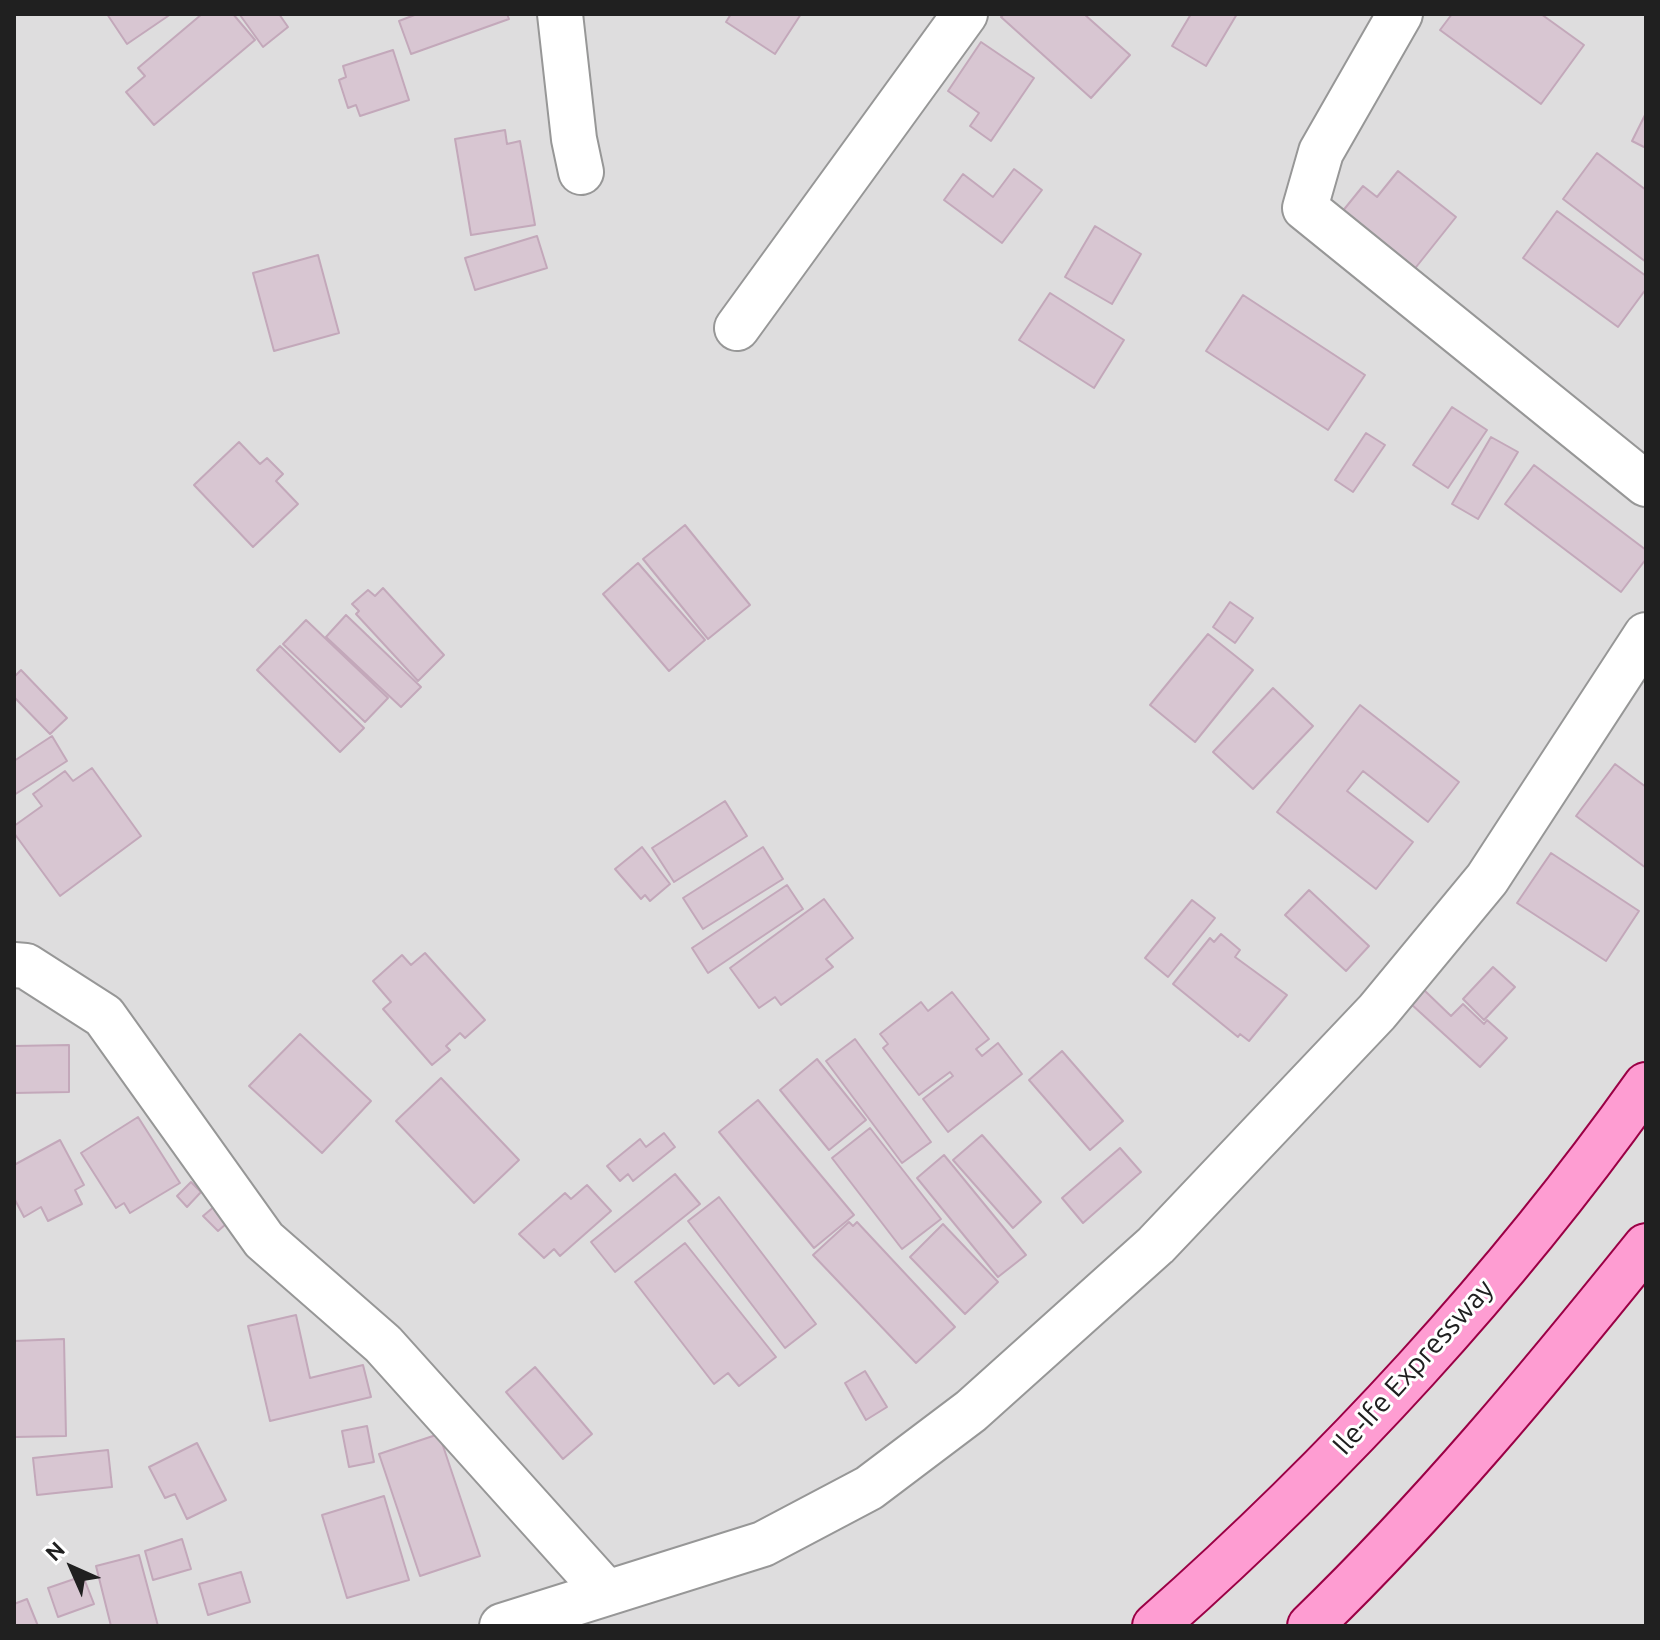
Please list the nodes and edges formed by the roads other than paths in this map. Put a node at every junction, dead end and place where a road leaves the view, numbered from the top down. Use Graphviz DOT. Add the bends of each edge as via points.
graph roads {
  1 [pos="560,14"];
  2 [pos="965,14"];
  3 [pos="1400,14"];
  4 [pos="581,172"];
  5 [pos="737,328"];
  6 [pos="1646,484"];
  7 [pos="1646,635"];
  8 [pos="14,965"];
  9 [pos="1646,1085"];
  10 [pos="1646,1246"];
  11 [pos="607,1593"];
  12 [pos="502,1626"];
  13 [pos="1155,1626"];
  14 [pos="1310,1626"];
  1 -- 4 [label="street"];
  2 -- 5 [label="street"];
  3 -- 6 [label="street" via="1321,152 1305,208"];
  7 -- 11 [label="street" via="1487,879 1377,1012 1156,1245 971,1411 869,1488 763,1544"];
  8 -- 11 [label="street" via="26,966 104,1016 264,1240 383,1344"];
  9 -- 13 [label="main road, Ile-Ife Expressway" via="1371,1420 1258,1535"];
  10 -- 14 [label="main road" via="1513,1412 1391,1547"];
  11 -- 12 [label="street"];
}
